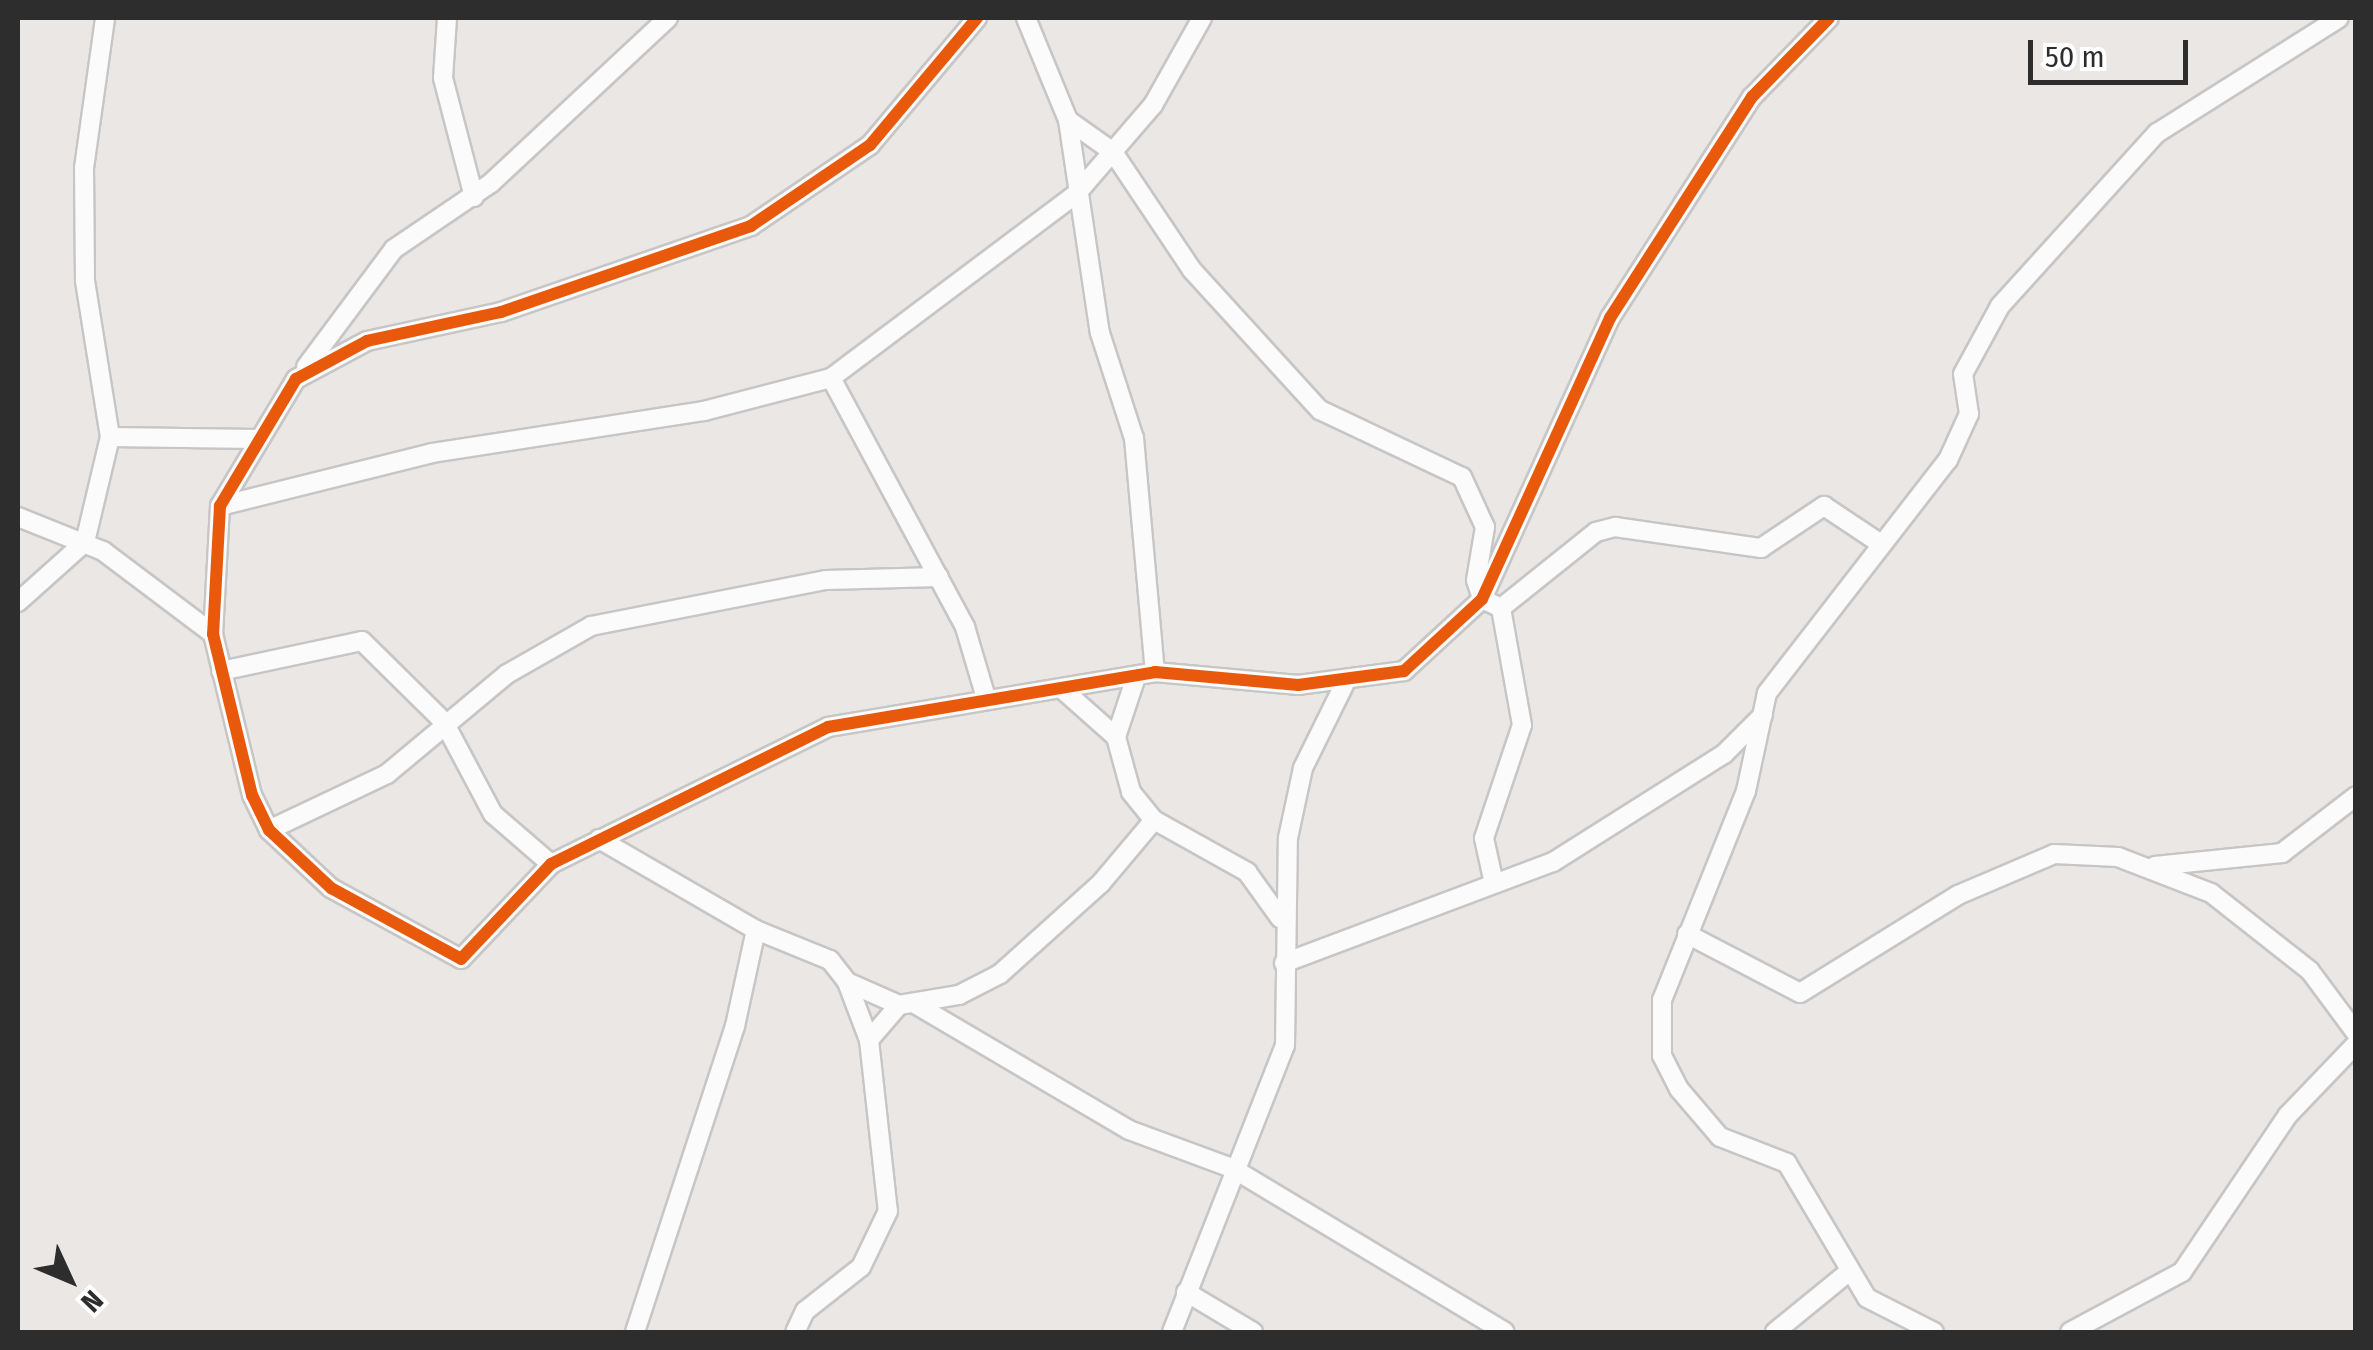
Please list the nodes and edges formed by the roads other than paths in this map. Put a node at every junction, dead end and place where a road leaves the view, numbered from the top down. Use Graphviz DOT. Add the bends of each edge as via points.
graph roads {
  1 [pos="106,18"];
  2 [pos="447,18"];
  3 [pos="668,18"];
  4 [pos="977,18"];
  5 [pos="1026,18"];
  6 [pos="1202,18"];
  7 [pos="1829,18"];
  8 [pos="2340,18"];
  9 [pos="1068,120"];
  10 [pos="1113,152"];
  11 [pos="1077,193"];
  12 [pos="474,197"];
  13 [pos="831,378"];
  14 [pos="296,380"];
  15 [pos="110,437"];
  16 [pos="258,439"];
  17 [pos="220,506"];
  18 [pos="18,516"];
  19 [pos="85,542"];
  20 [pos="1881,544"];
  21 [pos="939,577"];
  22 [pos="1482,599"];
  23 [pos="18,602"];
  24 [pos="1502,608"];
  25 [pos="213,634"];
  26 [pos="221,671"];
  27 [pos="1155,672"];
  28 [pos="1136,677"];
  29 [pos="1344,685"];
  30 [pos="1062,689"];
  31 [pos="986,698"];
  32 [pos="1764,715"];
  33 [pos="444,722"];
  34 [pos="1116,736"];
  35 [pos="2356,796"];
  36 [pos="1154,820"];
  37 [pos="269,830"];
  38 [pos="599,840"];
  39 [pos="551,864"];
  40 [pos="2155,866"];
  41 [pos="1492,879"];
  42 [pos="1280,918"];
  43 [pos="756,930"];
  44 [pos="1687,934"];
  45 [pos="1284,963"];
  46 [pos="847,982"];
  47 [pos="907,1005"];
  48 [pos="2356,1033"];
  49 [pos="869,1040"];
  50 [pos="2356,1044"];
  51 [pos="1232,1168"];
  52 [pos="1846,1274"];
  53 [pos="1186,1292"];
  54 [pos="636,1332"];
  55 [pos="795,1332"];
  56 [pos="1172,1332"];
  57 [pos="1253,1332"];
  58 [pos="1506,1332"];
  59 [pos="1776,1332"];
  60 [pos="1934,1332"];
  61 [pos="2070,1332"];
  1 -- 15 [label="street" via="84,168 84,243"];
  2 -- 12 [label="street" via="443,78"];
  3 -- 12 [label="street"];
  4 -- 14 [label="street" via="870,145 751,226 501,312 367,341"];
  5 -- 9 [label="street"];
  6 -- 10 [label="street" via="1153,106"];
  7 -- 22 [label="street" via="1752,97 1610,318"];
  8 -- 20 [label="street" via="2157,133 2031,270 1962,374 1963,433"];
  9 -- 10 [label="street"];
  9 -- 11 [label="street"];
  10 -- 11 [label="street"];
  10 -- 22 [label="street" via="1192,270 1320,410 1462,477 1485,527 1476,580"];
  11 -- 13 [label="street"];
  11 -- 27 [label="street" via="1100,333 1134,438"];
  12 -- 14 [label="street" via="394,248"];
  13 -- 17 [label="street" via="704,411 432,454"];
  13 -- 21 [label="street"];
  14 -- 16 [label="street"];
  15 -- 16 [label="street"];
  15 -- 19 [label="street"];
  16 -- 17 [label="street"];
  17 -- 25 [label="street"];
  18 -- 19 [label="street"];
  19 -- 23 [label="street"];
  19 -- 25 [label="street"];
  20 -- 24 [label="street" via="1824,506 1761,548 1616,527 1596,532"];
  20 -- 32 [label="street" via="1780,671"];
  21 -- 31 [label="street"];
  21 -- 33 [label="street" via="826,580 590,626 558,638"];
  22 -- 24 [label="street"];
  22 -- 29 [label="street" via="1404,671"];
  24 -- 41 [label="street" via="1522,725 1484,838"];
  25 -- 26 [label="street"];
  26 -- 33 [label="street" via="362,641"];
  26 -- 37 [label="street" via="233,739"];
  27 -- 28 [label="street"];
  27 -- 29 [label="street"];
  28 -- 30 [label="street"];
  28 -- 34 [label="street"];
  29 -- 42 [label="street" via="1304,768"];
  30 -- 31 [label="street"];
  30 -- 34 [label="street"];
  31 -- 38 [label="street" via="828,727"];
  32 -- 41 [label="street" via="1649,805 1553,862"];
  32 -- 44 [label="street" via="1746,791"];
  33 -- 37 [label="street" via="387,774"];
  33 -- 39 [label="street" via="492,814"];
  34 -- 36 [label="street" via="1131,792"];
  35 -- 40 [label="street" via="2282,853"];
  36 -- 42 [label="street" via="1247,872"];
  36 -- 47 [label="street" via="1102,883 1000,974"];
  37 -- 39 [label="street" via="331,888 461,959"];
  38 -- 39 [label="street"];
  38 -- 43 [label="street"];
  40 -- 44 [label="street" via="2054,854 1912,918 1800,994"];
  40 -- 48 [label="street" via="2212,894 2310,971"];
  41 -- 45 [label="street"];
  42 -- 45 [label="street"];
  43 -- 46 [label="street" via="830,960"];
  43 -- 54 [label="street" via="735,1026"];
  44 -- 52 [label="street" via="1662,1000 1662,1056 1720,1136 1787,1164"];
  45 -- 51 [label="street" via="1285,1044"];
  46 -- 47 [label="street"];
  46 -- 49 [label="street"];
  47 -- 49 [label="street"];
  47 -- 51 [label="street" via="1129,1130"];
  49 -- 55 [label="street" via="888,1211 861,1267 805,1311"];
  50 -- 61 [label="street" via="2288,1115 2182,1272"];
  51 -- 53 [label="street"];
  51 -- 58 [label="street"];
  52 -- 59 [label="street"];
  52 -- 60 [label="street" via="1867,1298"];
  53 -- 56 [label="street"];
  53 -- 57 [label="street"];
}
